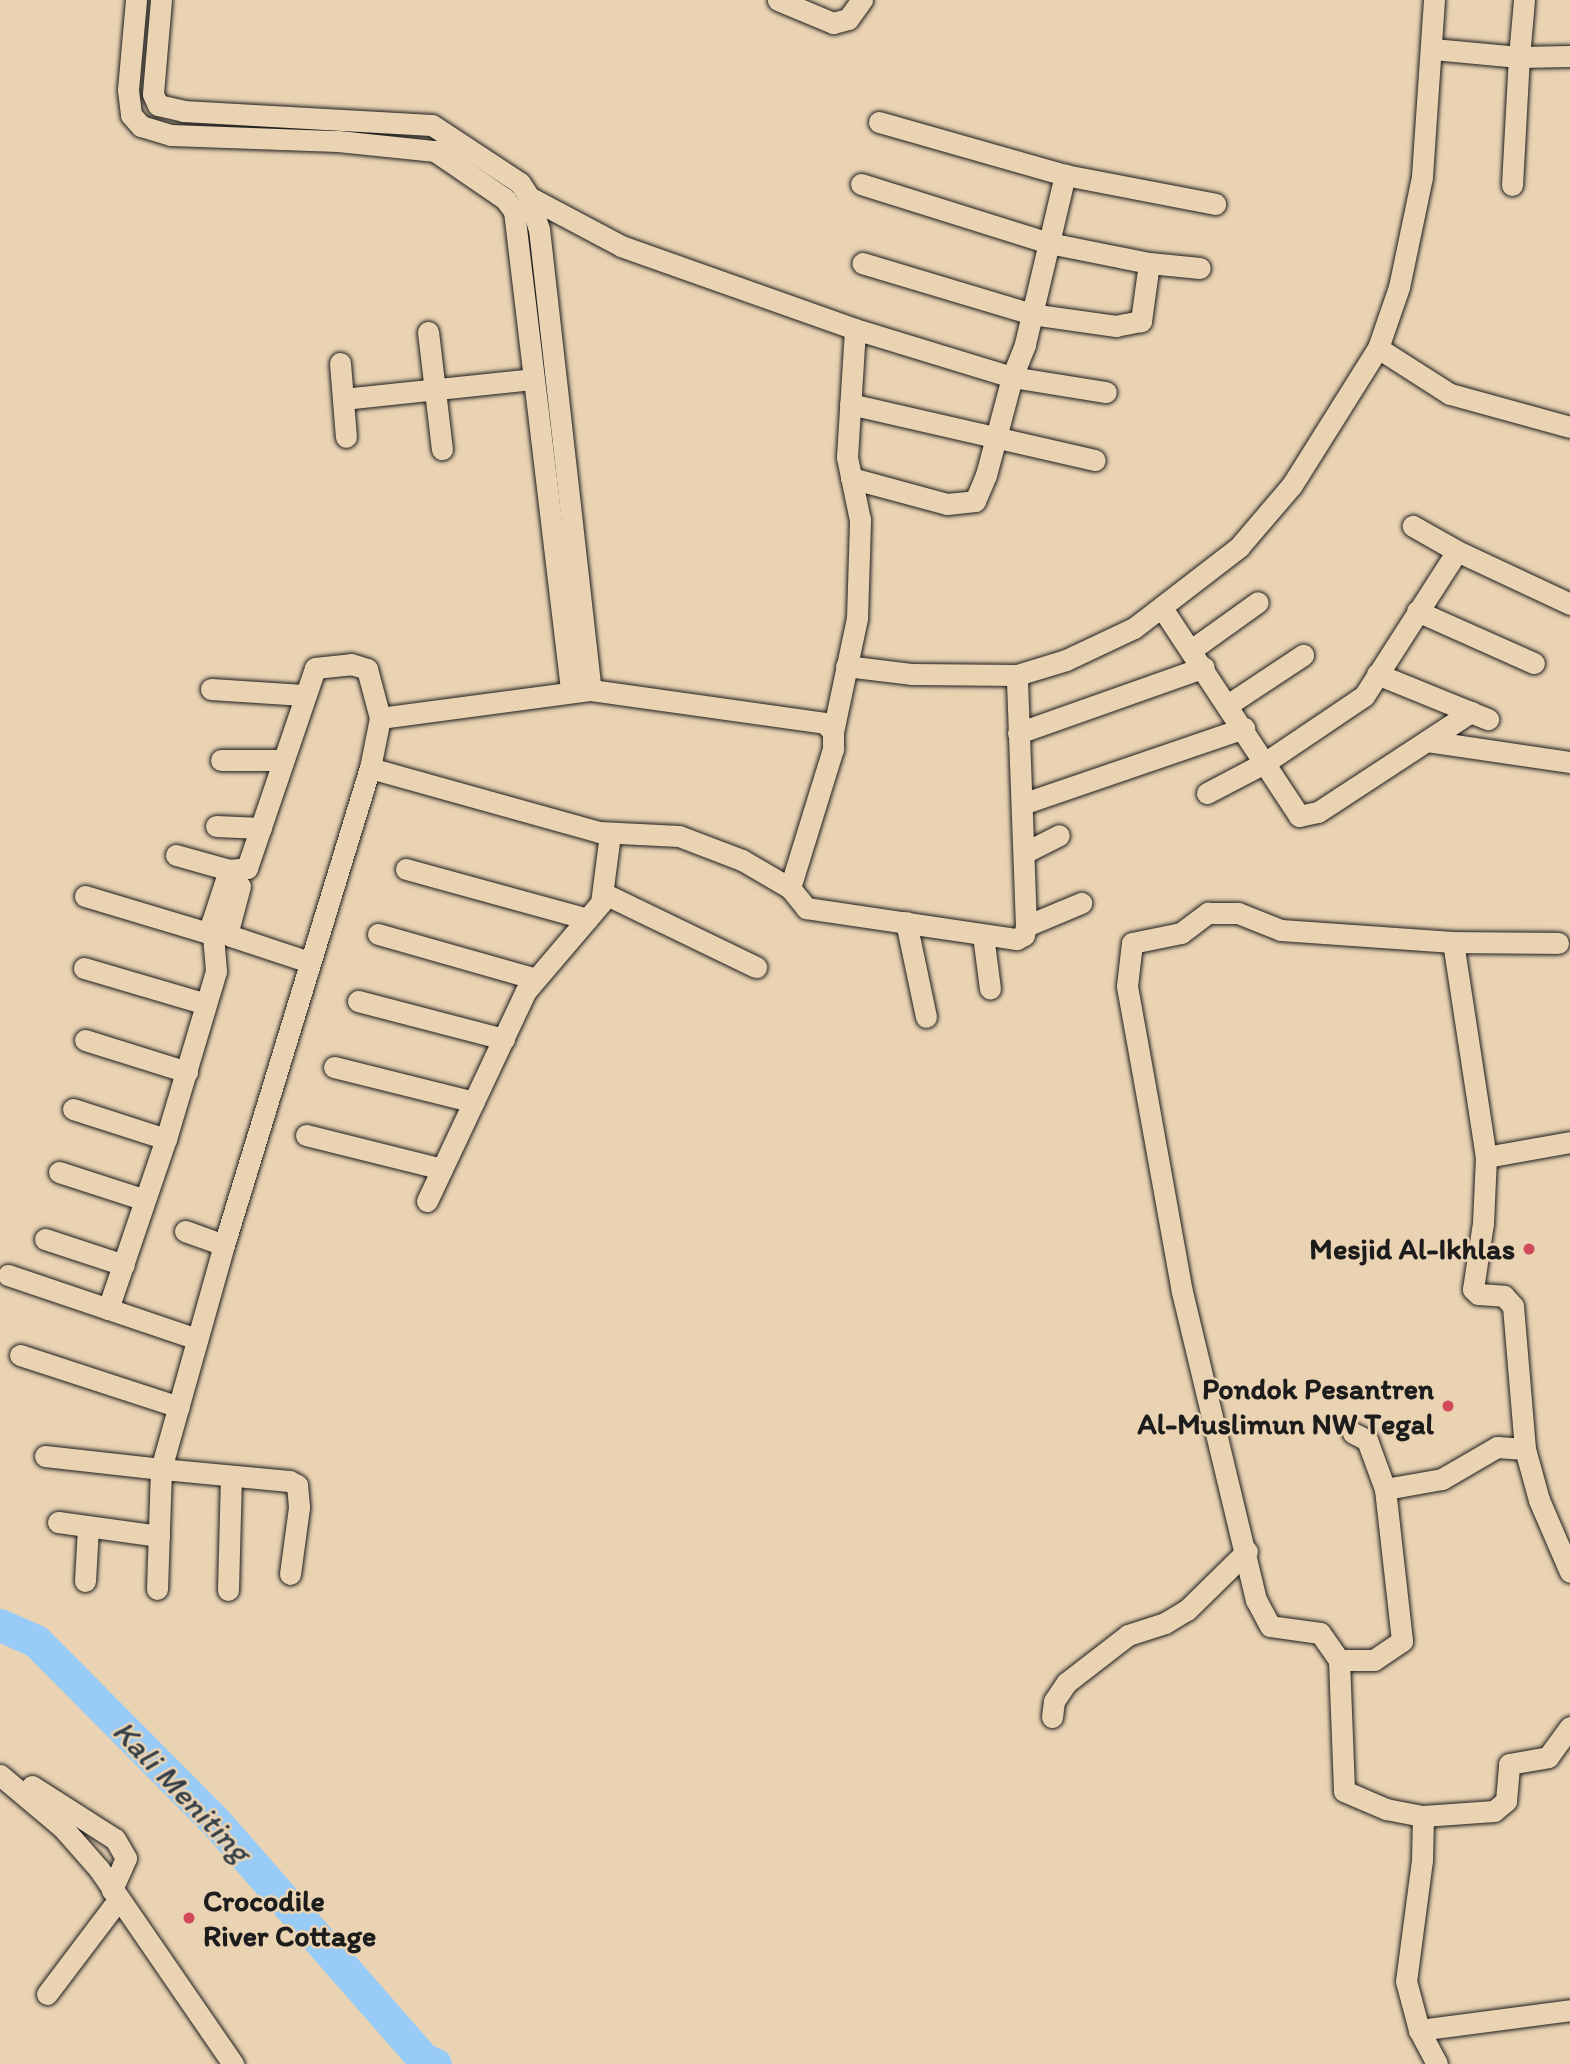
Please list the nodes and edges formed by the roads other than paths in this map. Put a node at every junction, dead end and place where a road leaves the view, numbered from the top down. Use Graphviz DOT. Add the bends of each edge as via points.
graph roads {
  1 [pos="136,0"];
  2 [pos="162,0"];
  3 [pos="778,0"];
  4 [pos="862,0"];
  5 [pos="1434,0"];
  6 [pos="1524,0"];
  7 [pos="1433,49"];
  8 [pos="1570,56"];
  9 [pos="1520,57"];
  10 [pos="879,122"];
  11 [pos="339,130"];
  12 [pos="1065,174"];
  13 [pos="861,184"];
  14 [pos="1512,185"];
  15 [pos="529,197"];
  16 [pos="1215,204"];
  17 [pos="1049,243"];
  18 [pos="862,263"];
  19 [pos="1149,263"];
  20 [pos="1200,268"];
  21 [pos="549,304"];
  22 [pos="524,306"];
  23 [pos="1032,314"];
  24 [pos="855,329"];
  25 [pos="428,332"];
  26 [pos="1378,348"];
  27 [pos="340,363"];
  28 [pos="1012,377"];
  29 [pos="532,379"];
  30 [pos="435,391"];
  31 [pos="1106,392"];
  32 [pos="343,399"];
  33 [pos="850,404"];
  34 [pos="1570,427"];
  35 [pos="346,437"];
  36 [pos="996,439"];
  37 [pos="442,449"];
  38 [pos="1095,460"];
  39 [pos="851,478"];
  40 [pos="1413,526"];
  41 [pos="560,527"];
  42 [pos="1457,551"];
  43 [pos="1258,602"];
  44 [pos="1570,604"];
  45 [pos="1162,608"];
  46 [pos="1418,611"];
  47 [pos="1303,655"];
  48 [pos="1198,659"];
  49 [pos="1534,663"];
  50 [pos="846,666"];
  51 [pos="1377,674"];
  52 [pos="1017,675"];
  53 [pos="211,689"];
  54 [pos="581,691"];
  55 [pos="303,695"];
  56 [pos="1229,704"];
  57 [pos="380,718"];
  58 [pos="1244,728"];
  59 [pos="832,732"];
  60 [pos="1017,733"];
  61 [pos="1427,741"];
  62 [pos="221,760"];
  63 [pos="282,760"];
  64 [pos="1266,762"];
  65 [pos="1570,762"];
  66 [pos="370,768"];
  67 [pos="1207,793"];
  68 [pos="1022,804"];
  69 [pos="216,826"];
  70 [pos="261,828"];
  71 [pos="610,834"];
  72 [pos="1059,835"];
  73 [pos="1024,853"];
  74 [pos="176,855"];
  75 [pos="406,869"];
  76 [pos="234,878"];
  77 [pos="790,888"];
  78 [pos="605,894"];
  79 [pos="85,896"];
  80 [pos="1081,903"];
  81 [pos="587,919"];
  82 [pos="906,922"];
  83 [pos="1027,926"];
  84 [pos="212,934"];
  85 [pos="378,934"];
  86 [pos="983,935"];
  87 [pos="1453,942"];
  88 [pos="1558,943"];
  89 [pos="309,962"];
  90 [pos="756,967"];
  91 [pos="84,968"];
  92 [pos="536,979"];
  93 [pos="990,989"];
  94 [pos="358,1000"];
  95 [pos="205,1004"];
  96 [pos="926,1017"];
  97 [pos="503,1039"];
  98 [pos="85,1040"];
  99 [pos="334,1067"];
  100 [pos="187,1072"];
  101 [pos="474,1102"];
  102 [pos="73,1109"];
  103 [pos="306,1135"];
  104 [pos="166,1139"];
  105 [pos="1570,1142"];
  106 [pos="1486,1157"];
  107 [pos="442,1169"];
  108 [pos="59,1172"];
  109 [pos="145,1200"];
  110 [pos="427,1201"];
  111 [pos="185,1231"];
  112 [pos="45,1239"];
  113 [pos="223,1245"];
  114 [pos="124,1265"];
  115 [pos="8,1275"];
  116 [pos="107,1309"];
  117 [pos="197,1339"];
  118 [pos="20,1355"];
  119 [pos="179,1407"];
  120 [pos="1353,1433"];
  121 [pos="1525,1448"];
  122 [pos="45,1456"];
  123 [pos="161,1469"];
  124 [pos="231,1478"];
  125 [pos="1385,1489"];
  126 [pos="58,1522"];
  127 [pos="88,1528"];
  128 [pos="159,1536"];
  129 [pos="1248,1551"];
  130 [pos="1570,1572"];
  131 [pos="290,1574"];
  132 [pos="85,1581"];
  133 [pos="157,1589"];
  134 [pos="228,1590"];
  135 [pos="1339,1660"];
  136 [pos="1052,1717"];
  137 [pos="1570,1727"];
  138 [pos="0,1775"];
  139 [pos="31,1786"];
  140 [pos="1423,1816"];
  141 [pos="115,1895"];
  142 [pos="47,1994"];
  143 [pos="1570,2010"];
  144 [pos="1419,2030"];
  145 [pos="233,2064"];
  146 [pos="1437,2064"];
  1 -- 11 [label="street" via="128,90 131,115 141,127 171,135"];
  2 -- 11 [label="street" via="153,94 158,105"];
  3 -- 4 [label="street" via="833,23 848,19"];
  5 -- 7 [label="street"];
  6 -- 9 [label="street"];
  7 -- 9 [label="street"];
  7 -- 26 [label="street" via="1416,214 1399,288"];
  8 -- 9 [label="street"];
  9 -- 14 [label="street"];
  10 -- 12 [label="street"];
  11 -- 15 [label="street" via="432,125 520,183"];
  11 -- 22 [label="street" via="435,151 505,199 514,211"];
  12 -- 16 [label="street"];
  12 -- 17 [label="street"];
  13 -- 17 [label="street"];
  15 -- 21 [label="street" via="536,211"];
  15 -- 24 [label="street" via="621,246"];
  17 -- 19 [label="street"];
  17 -- 23 [label="street"];
  18 -- 23 [label="street"];
  19 -- 20 [label="street"];
  19 -- 23 [label="street" via="1141,321 1116,327"];
  21 -- 22 [label="street"];
  21 -- 41 [label="street"];
  22 -- 29 [label="street"];
  23 -- 28 [label="street"];
  24 -- 28 [label="street"];
  24 -- 33 [label="street"];
  25 -- 30 [label="street"];
  26 -- 34 [label="street" via="1450,394"];
  26 -- 45 [label="street" via="1292,485 1270,512 1239,547"];
  27 -- 32 [label="street"];
  28 -- 31 [label="street"];
  28 -- 36 [label="street"];
  29 -- 30 [label="street"];
  29 -- 41 [label="street"];
  30 -- 32 [label="street"];
  30 -- 37 [label="street"];
  32 -- 35 [label="street"];
  33 -- 36 [label="street"];
  33 -- 39 [label="street" via="847,457"];
  36 -- 38 [label="street"];
  36 -- 39 [label="street" via="975,501 947,504"];
  39 -- 50 [label="street" via="860,520 857,618"];
  40 -- 42 [label="street"];
  41 -- 54 [label="street"];
  42 -- 44 [label="street"];
  42 -- 46 [label="street"];
  43 -- 48 [label="street"];
  45 -- 48 [label="street"];
  45 -- 52 [label="street" via="1106,643"];
  46 -- 49 [label="street"];
  46 -- 51 [label="street"];
  47 -- 56 [label="street"];
  48 -- 56 [label="street"];
  48 -- 60 [label="street"];
  50 -- 52 [label="street" via="911,674"];
  50 -- 59 [label="street"];
  51 -- 61 [label="street" via="1479,716"];
  51 -- 64 [label="street" via="1355,705"];
  52 -- 60 [label="street"];
  53 -- 55 [label="street"];
  54 -- 57 [label="street"];
  54 -- 59 [label="street" via="816,721"];
  55 -- 57 [label="street" via="315,668 358,665 371,675"];
  55 -- 63 [label="street"];
  56 -- 58 [label="street"];
  57 -- 66 [label="street"];
  58 -- 64 [label="street"];
  58 -- 68 [label="street"];
  59 -- 77 [label="street" via="834,749"];
  60 -- 68 [label="street"];
  61 -- 64 [label="street" via="1307,818 1299,816"];
  61 -- 65 [label="street"];
  62 -- 63 [label="street"];
  63 -- 70 [label="street"];
  64 -- 67 [label="street"];
  66 -- 71 [label="street" via="521,814"];
  66 -- 89 [label="street"];
  68 -- 73 [label="street"];
  69 -- 70 [label="street"];
  70 -- 76 [label="street" via="247,868"];
  71 -- 77 [label="street" via="679,836 742,860"];
  71 -- 78 [label="street"];
  72 -- 73 [label="street"];
  73 -- 83 [label="street"];
  74 -- 76 [label="street"];
  75 -- 81 [label="street"];
  76 -- 84 [label="street"];
  76 -- 89 [label="street" via="230,936"];
  77 -- 82 [label="street" via="806,908"];
  78 -- 81 [label="street"];
  78 -- 90 [label="street"];
  79 -- 84 [label="street"];
  80 -- 83 [label="street"];
  81 -- 92 [label="street"];
  82 -- 86 [label="street"];
  82 -- 96 [label="street"];
  83 -- 86 [label="street" via="1017,939"];
  84 -- 95 [label="street" via="217,961"];
  85 -- 92 [label="street"];
  86 -- 93 [label="street"];
  87 -- 88 [label="street"];
  87 -- 106 [label="street"];
  87 -- 129 [label="street" via="1281,930 1238,913 1217,911 1181,933 1130,945 1127,986 1182,1292 1217,1447"];
  89 -- 113 [label="street"];
  91 -- 95 [label="street"];
  92 -- 97 [label="street"];
  94 -- 97 [label="street"];
  95 -- 100 [label="street"];
  97 -- 101 [label="street"];
  98 -- 100 [label="street"];
  99 -- 101 [label="street"];
  100 -- 104 [label="street"];
  101 -- 107 [label="street"];
  102 -- 104 [label="street"];
  103 -- 107 [label="street"];
  104 -- 109 [label="street"];
  105 -- 106 [label="street"];
  106 -- 121 [label="street" via="1473,1289 1478,1294 1504,1296 1514,1308"];
  107 -- 110 [label="street"];
  108 -- 109 [label="street"];
  109 -- 114 [label="street"];
  111 -- 113 [label="street"];
  112 -- 114 [label="street"];
  113 -- 117 [label="street"];
  114 -- 116 [label="street"];
  115 -- 116 [label="street"];
  116 -- 117 [label="street"];
  117 -- 119 [label="street"];
  118 -- 119 [label="street"];
  119 -- 123 [label="street"];
  120 -- 125 [label="street" via="1367,1440"];
  121 -- 125 [label="street" via="1497,1447 1443,1479"];
  121 -- 130 [label="street" via="1539,1500"];
  122 -- 123 [label="street"];
  123 -- 124 [label="street"];
  123 -- 128 [label="street"];
  124 -- 131 [label="street" via="289,1480 297,1485 299,1507"];
  124 -- 134 [label="street"];
  125 -- 135 [label="street" via="1402,1642 1374,1660"];
  126 -- 127 [label="street"];
  127 -- 128 [label="street"];
  127 -- 132 [label="street"];
  128 -- 133 [label="street"];
  129 -- 135 [label="street" via="1256,1600 1270,1626 1325,1636"];
  129 -- 136 [label="street" via="1177,1617 1132,1633 1066,1683 1054,1701"];
  135 -- 140 [label="street" via="1344,1791 1386,1809"];
  137 -- 140 [label="street" via="1548,1757 1508,1764 1502,1807 1480,1815"];
  138 -- 141 [label="street" via="63,1828"];
  139 -- 141 [label="street" via="115,1839 126,1858"];
  140 -- 144 [label="street" via="1422,1860 1406,1981"];
  141 -- 142 [label="street"];
  141 -- 145 [label="street"];
  143 -- 144 [label="street"];
  144 -- 146 [label="street"];
}
